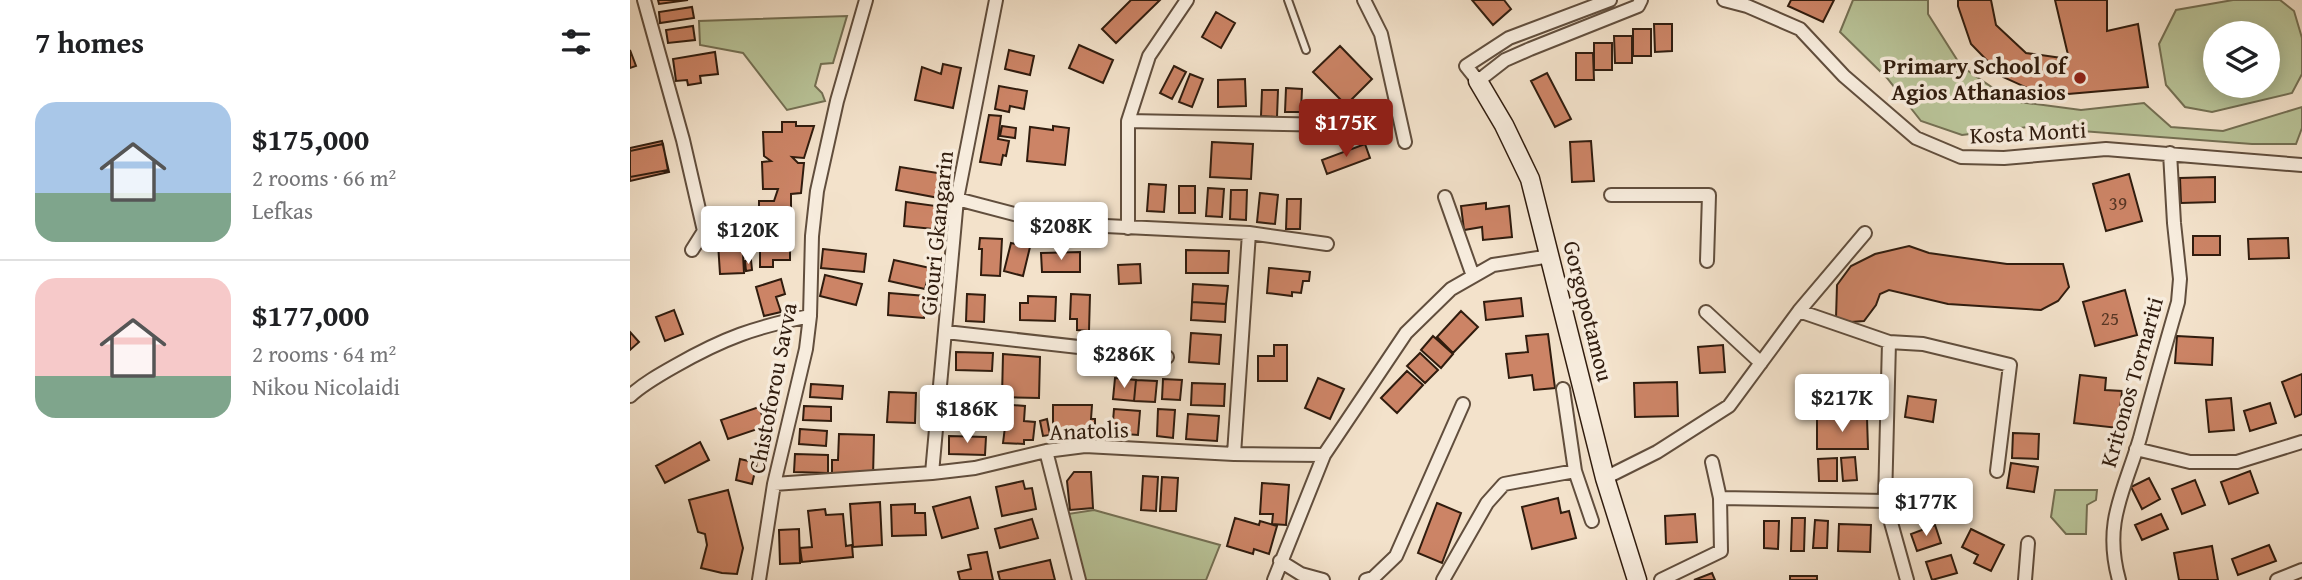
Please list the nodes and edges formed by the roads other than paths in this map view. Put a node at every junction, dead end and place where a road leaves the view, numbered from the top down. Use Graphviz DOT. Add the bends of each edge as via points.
graph roads {
  1 [pos="644,0"];
  2 [pos="866,0"];
  3 [pos="996,0"];
  4 [pos="1187,0"];
  5 [pos="1288,0"];
  6 [pos="1364,0"];
  7 [pos="1610,0"];
  8 [pos="1641,0"];
  9 [pos="1724,0"];
  10 [pos="1306,50"];
  11 [pos="1478,81"];
  12 [pos="1128,121"];
  13 [pos="1338,125"];
  14 [pos="1405,142"];
  15 [pos="2170,153"];
  16 [pos="2302,165"];
  17 [pos="1611,195"];
  18 [pos="1445,197"];
  19 [pos="957,199"];
  20 [pos="1128,228"];
  21 [pos="1249,233"];
  22 [pos="1865,233"];
  23 [pos="1327,244"];
  24 [pos="692,250"];
  25 [pos="1551,256"];
  26 [pos="1707,261"];
  27 [pos="1473,276"];
  28 [pos="1799,311"];
  29 [pos="1706,312"];
  30 [pos="810,316"];
  31 [pos="946,332"];
  32 [pos="1889,342"];
  33 [pos="1167,357"];
  34 [pos="1761,363"];
  35 [pos="1563,389"];
  36 [pos="630,396"];
  37 [pos="1463,404"];
  38 [pos="2302,442"];
  39 [pos="2136,449"];
  40 [pos="1046,451"];
  41 [pos="1234,454"];
  42 [pos="1324,455"];
  43 [pos="1712,462"];
  44 [pos="1575,471"];
  45 [pos="1997,471"];
  46 [pos="932,474"];
  47 [pos="1605,478"];
  48 [pos="774,485"];
  49 [pos="1720,498"];
  50 [pos="1885,501"];
  51 [pos="1592,521"];
  52 [pos="2028,543"];
  53 [pos="1280,561"];
  54 [pos="2302,570"];
  55 [pos="759,580"];
  56 [pos="1079,580"];
  57 [pos="1274,580"];
  58 [pos="1323,580"];
  59 [pos="1366,580"];
  60 [pos="1443,580"];
  61 [pos="1637,580"];
  62 [pos="1661,580"];
  63 [pos="1907,580"];
  64 [pos="2025,580"];
  65 [pos="2119,580"];
  66 [pos="2277,580"];
  1 -- 24 [label="street" via="704,231"];
  2 -- 30 [label="street, Chistoforou Savva" via="817,191"];
  3 -- 19 [label="street, Giouri Gkangarin"];
  4 -- 12 [label="street" via="1149,56"];
  5 -- 10 [label="lane"];
  6 -- 14 [label="street" via="1381,34"];
  7 -- 11 [label="street, Gorgopotamou" via="1509,38 1466,66"];
  8 -- 11 [label="street" via="1638,6 1506,60"];
  9 -- 15 [label="street, Kosta Monti" via="1800,29 1844,76 1916,138 1961,157 2106,149"];
  11 -- 25 [label="street, Gorgopotamou" via="1530,179"];
  12 -- 13 [label="street"];
  12 -- 20 [label="street"];
  15 -- 16 [label="street, Kosta Monti"];
  15 -- 39 [label="street, Kritonos Tornariti" via="2178,302"];
  17 -- 26 [label="street" via="1709,195"];
  18 -- 27 [label="street"];
  19 -- 20 [label="street" via="1022,216"];
  19 -- 31 [label="street, Giouri Gkangarin"];
  20 -- 21 [label="street"];
  21 -- 23 [label="street"];
  21 -- 41 [label="street"];
  22 -- 28 [label="street"];
  25 -- 27 [label="street" via="1493,265"];
  25 -- 47 [label="street, Gorgopotamou"];
  27 -- 42 [label="street" via="1451,289 1406,333"];
  28 -- 32 [label="street"];
  28 -- 34 [label="street"];
  29 -- 34 [label="street"];
  30 -- 36 [label="street" via="714,343"];
  30 -- 48 [label="street, Chistoforou Savva"];
  31 -- 33 [label="street"];
  31 -- 46 [label="street, Giouri Gkangarin"];
  32 -- 45 [label="street" via="1923,344 2010,365"];
  32 -- 50 [label="street"];
  34 -- 47 [label="street" via="1728,406 1657,452"];
  35 -- 44 [label="street"];
  37 -- 59 [label="street" via="1396,556"];
  38 -- 39 [label="street" via="2237,462 2190,462"];
  39 -- 65 [label="street, Kritonos Tornariti" via="2120,494 2112,539"];
  40 -- 41 [label="street, Anatolis" via="1085,446"];
  40 -- 46 [label="street, Anatolis"];
  40 -- 56 [label="street"];
  41 -- 42 [label="street, Anatolis"];
  42 -- 53 [label="street"];
  43 -- 49 [label="street"];
  44 -- 51 [label="street"];
  44 -- 60 [label="street" via="1504,485 1487,503"];
  46 -- 48 [label="street, Anatolis"];
  47 -- 61 [label="street, Gorgopotamou"];
  48 -- 55 [label="street, Chistoforou Savva"];
  49 -- 50 [label="street"];
  49 -- 62 [label="street" via="1721,551"];
  50 -- 63 [label="street"];
  52 -- 64 [label="street"];
  53 -- 57 [label="street"];
  53 -- 58 [label="street"];
  54 -- 66 [label="street"];
}
